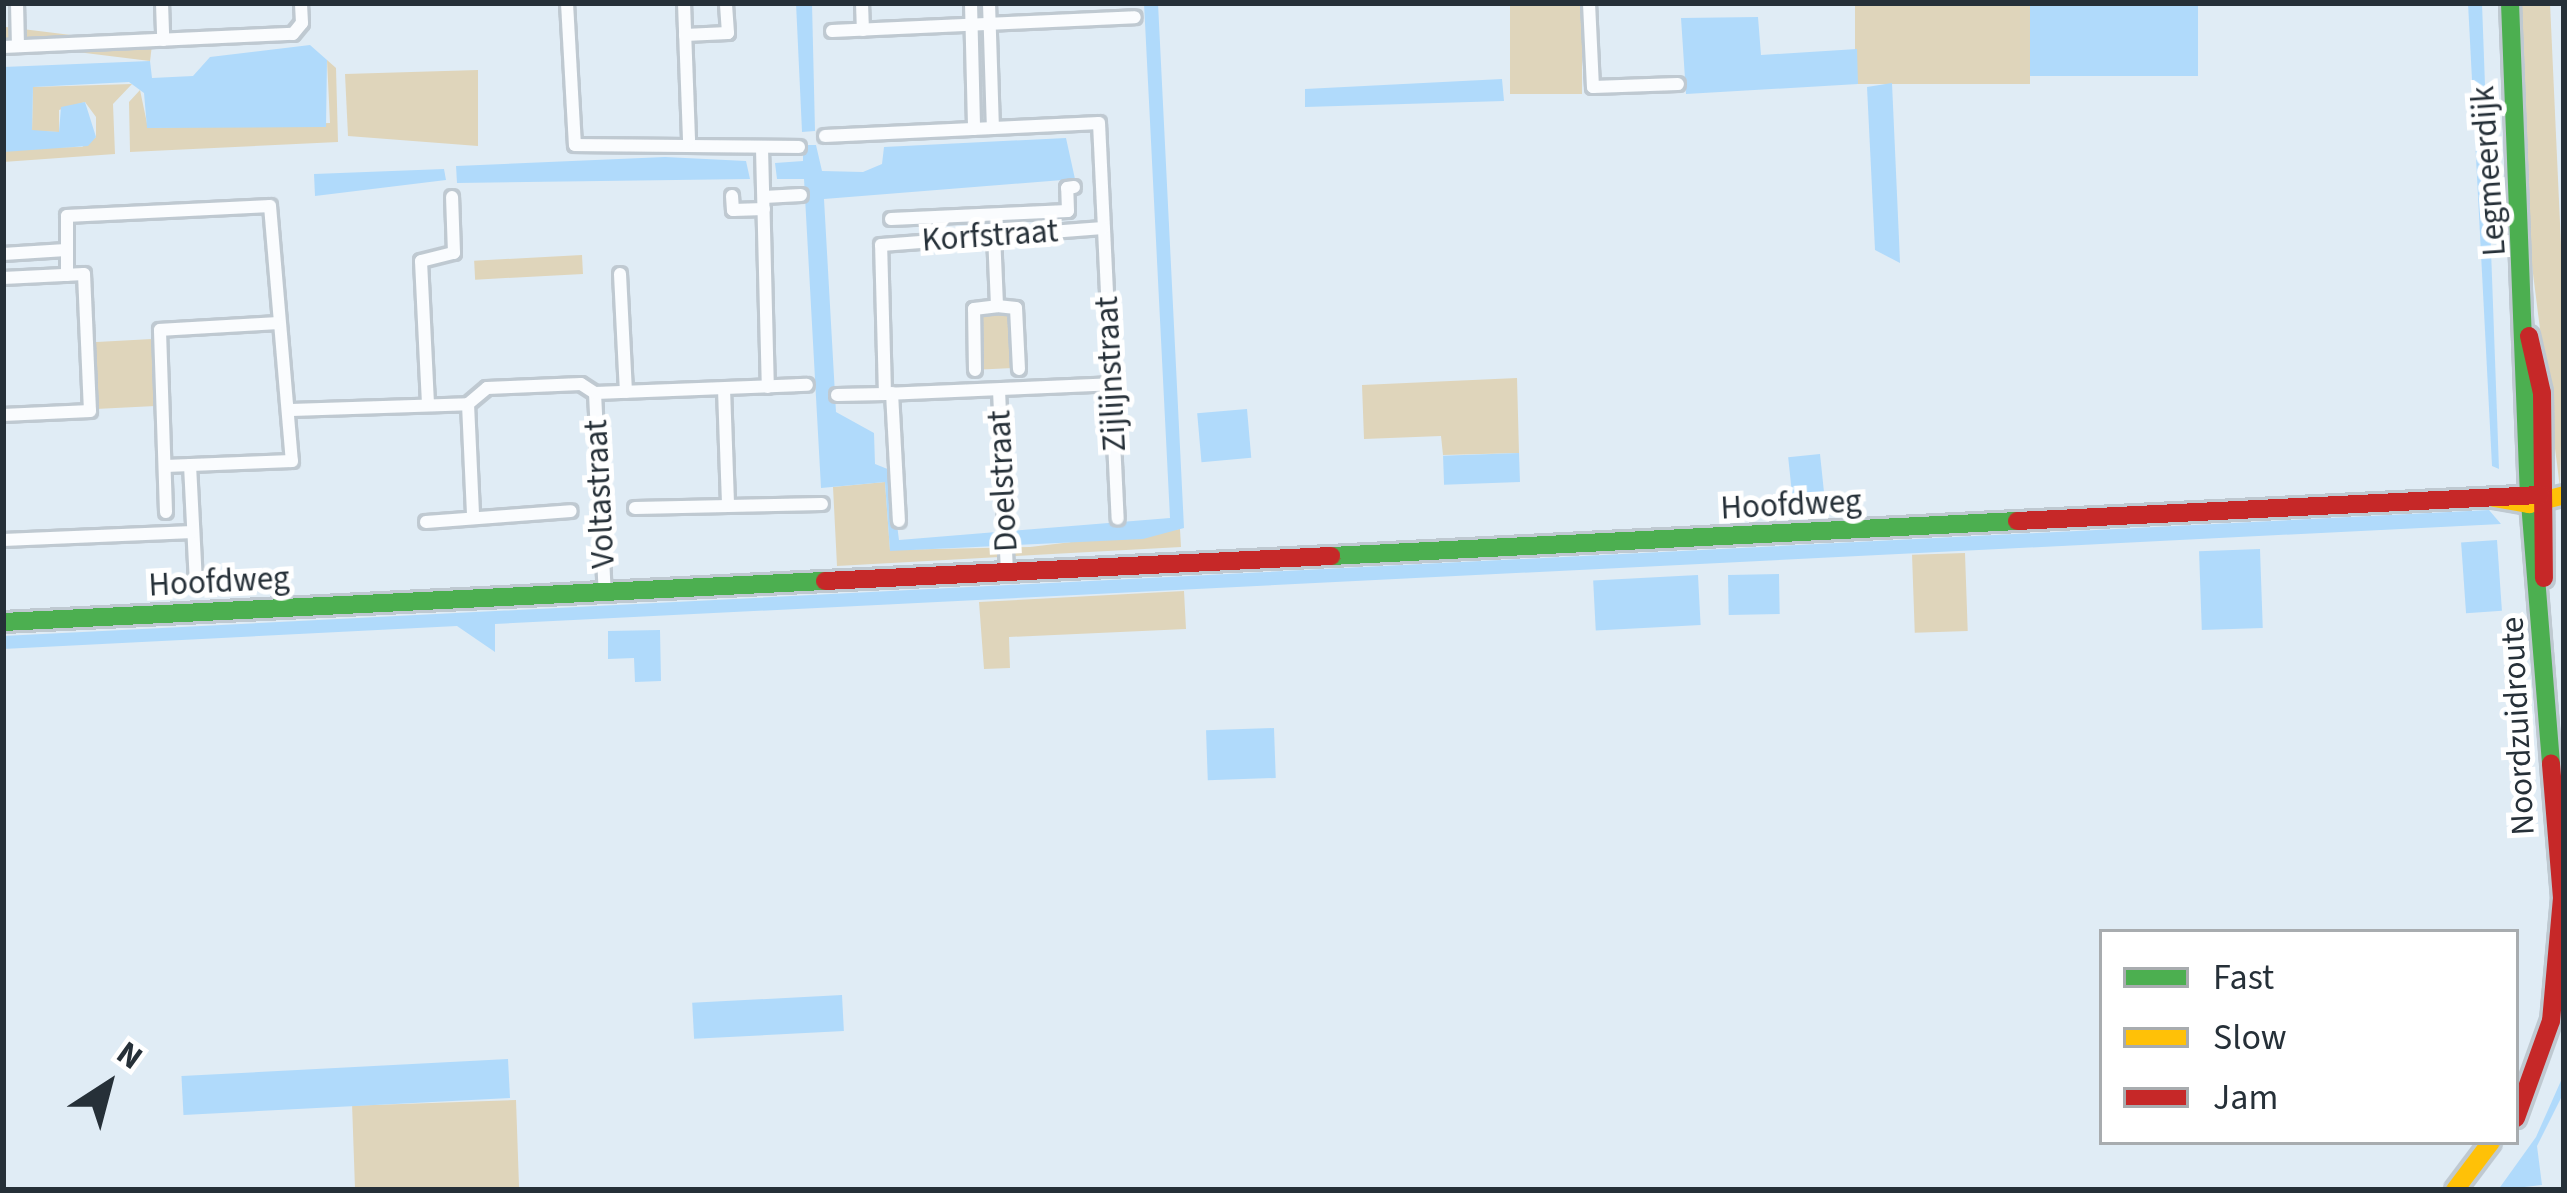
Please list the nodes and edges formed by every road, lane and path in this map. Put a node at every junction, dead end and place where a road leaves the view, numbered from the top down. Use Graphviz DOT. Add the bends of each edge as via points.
graph roads {
  1 [pos="17,3"];
  2 [pos="162,3"];
  3 [pos="301,3"];
  4 [pos="567,3"];
  5 [pos="683,3"];
  6 [pos="726,3"];
  7 [pos="862,3"];
  8 [pos="971,3"];
  9 [pos="989,3"];
  10 [pos="1589,3"];
  11 [pos="2510,3"];
  12 [pos="1094,10"];
  13 [pos="1135,17"];
  14 [pos="972,21"];
  15 [pos="990,22"];
  16 [pos="863,30"];
  17 [pos="832,31"];
  18 [pos="685,35"];
  19 [pos="163,40"];
  20 [pos="3,46"];
  21 [pos="18,46"];
  22 [pos="1678,84"];
  23 [pos="993,128"];
  24 [pos="974,129"];
  25 [pos="825,136"];
  26 [pos="689,140"];
  27 [pos="799,147"];
  28 [pos="762,148"];
  29 [pos="1074,187"];
  30 [pos="801,195"];
  31 [pos="452,196"];
  32 [pos="732,196"];
  33 [pos="764,203"];
  34 [pos="891,219"];
  35 [pos="1103,228"];
  36 [pos="994,234"];
  37 [pos="66,250"];
  38 [pos="3,254"];
  39 [pos="620,274"];
  40 [pos="68,275"];
  41 [pos="3,278"];
  42 [pos="997,306"];
  43 [pos="277,323"];
  44 [pos="1019,369"];
  45 [pos="975,370"];
  46 [pos="1112,384"];
  47 [pos="807,386"];
  48 [pos="768,387"];
  49 [pos="724,388"];
  50 [pos="999,390"];
  51 [pos="626,392"];
  52 [pos="595,393"];
  53 [pos="889,393"];
  54 [pos="837,394"];
  55 [pos="428,404"];
  56 [pos="468,404"];
  57 [pos="291,410"];
  58 [pos="3,415"];
  59 [pos="190,465"];
  60 [pos="165,466"];
  61 [pos="2542,496"];
  62 [pos="728,503"];
  63 [pos="822,504"];
  64 [pos="635,508"];
  65 [pos="166,512"];
  66 [pos="571,512"];
  67 [pos="473,516"];
  68 [pos="1118,519"];
  69 [pos="898,521"];
  70 [pos="426,522"];
  71 [pos="194,532"];
  72 [pos="3,540"];
  73 [pos="1007,573"];
  74 [pos="196,583"];
  75 [pos="605,591"];
  76 [pos="3,622"];
  77 [pos="2560,857"];
  78 [pos="2519,1085"];
  79 [pos="2519,1110"];
  80 [pos="2489,1145"];
  81 [pos="2500,1145"];
  82 [pos="2455,1190"];
  83 [pos="2468,1190"];
  1 -- 21 [label="street"];
  2 -- 19 [label="street"];
  3 -- 19 [label="street" via="293,34"];
  4 -- 26 [label="street" via="575,145"];
  5 -- 18 [label="street"];
  6 -- 18 [label="street" via="728,33"];
  7 -- 16 [label="street"];
  8 -- 14 [label="street"];
  9 -- 15 [label="street"];
  10 -- 22 [label="street" via="1593,87"];
  11 -- 61 [label="main road, Legmeerdijk"];
  12 -- 13 [label="street"];
  12 -- 15 [label="street"];
  14 -- 15 [label="street"];
  14 -- 16 [label="street"];
  14 -- 24 [label="street"];
  15 -- 23 [label="street"];
  16 -- 17 [label="street"];
  18 -- 26 [label="street"];
  19 -- 21 [label="street"];
  20 -- 21 [label="street"];
  23 -- 24 [label="street"];
  23 -- 35 [label="street, Zijlijnstraat" via="1099,123"];
  24 -- 25 [label="street"];
  26 -- 28 [label="street" via="689,149"];
  27 -- 28 [label="street"];
  28 -- 33 [label="street"];
  29 -- 34 [label="street" via="1067,188 1068,211"];
  30 -- 33 [label="street"];
  31 -- 55 [label="street" via="454,253 421,261"];
  32 -- 33 [label="street" via="733,211"];
  33 -- 48 [label="street"];
  35 -- 36 [label="street, Korfstraat"];
  35 -- 46 [label="street, Zijlijnstraat"];
  36 -- 42 [label="street"];
  36 -- 53 [label="street, Korfstraat" via="881,245"];
  37 -- 38 [label="street"];
  37 -- 40 [label="street"];
  37 -- 43 [label="street" via="67,216 270,206"];
  39 -- 51 [label="street"];
  40 -- 41 [label="street"];
  40 -- 58 [label="street" via="84,274 90,411"];
  42 -- 44 [label="street" via="1016,308"];
  42 -- 45 [label="street" via="974,308"];
  43 -- 57 [label="street" via="286,339"];
  43 -- 60 [label="street" via="160,330"];
  46 -- 50 [label="street"];
  46 -- 68 [label="street, Zijlijnstraat"];
  47 -- 48 [label="street"];
  48 -- 49 [label="street"];
  49 -- 51 [label="street"];
  49 -- 62 [label="street"];
  50 -- 53 [label="street"];
  50 -- 73 [label="street, Doelstraat"];
  51 -- 52 [label="street"];
  52 -- 56 [label="street" via="581,384 487,388"];
  52 -- 75 [label="street, Voltastraat"];
  53 -- 54 [label="street"];
  53 -- 69 [label="street, Korfstraat"];
  55 -- 56 [label="street"];
  55 -- 57 [label="street"];
  56 -- 67 [label="street"];
  57 -- 59 [label="street" via="292,461"];
  59 -- 60 [label="street"];
  59 -- 71 [label="street"];
  60 -- 65 [label="street"];
  61 -- 73 [label="main road, Hoofdweg"];
  61 -- 77 [label="main road, Noordzuidroute"];
  62 -- 63 [label="street"];
  62 -- 64 [label="street"];
  66 -- 67 [label="street"];
  67 -- 70 [label="street"];
  71 -- 72 [label="street"];
  71 -- 74 [label="street"];
  73 -- 75 [label="main road, Hoofdweg"];
  75 -- 76 [label="main road, Hoofdweg"];
  77 -- 78 [label="main road, Noordzuidroute" via="2545,996"];
  77 -- 79 [label="main road, Noordzuidroute" via="2551,1021"];
  80 -- 82 [label="main road"];
  81 -- 83 [label="main road"];
}
